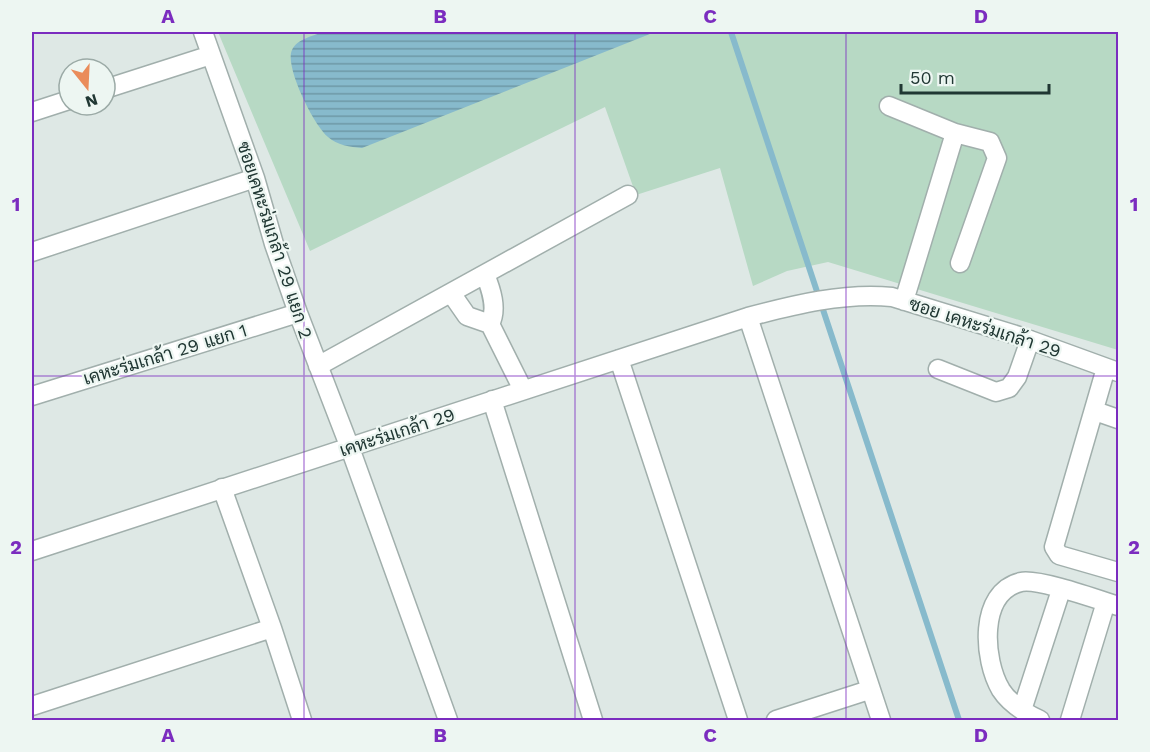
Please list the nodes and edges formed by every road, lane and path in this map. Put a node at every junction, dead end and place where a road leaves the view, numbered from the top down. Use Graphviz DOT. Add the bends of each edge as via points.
graph roads {
  1 [pos="203,32"];
  2 [pos="211,55"];
  3 [pos="117,85"];
  4 [pos="57,104"];
  5 [pos="889,106"];
  6 [pos="32,112"];
  7 [pos="955,134"];
  8 [pos="255,178"];
  9 [pos="628,195"];
  10 [pos="32,252"];
  11 [pos="960,263"];
  12 [pos="485,274"];
  13 [pos="451,293"];
  14 [pos="904,301"];
  15 [pos="298,313"];
  16 [pos="755,315"];
  17 [pos="490,324"];
  18 [pos="1030,340"];
  19 [pos="619,359"];
  20 [pos="318,366"];
  21 [pos="938,369"];
  22 [pos="1112,370"];
  23 [pos="522,390"];
  24 [pos="32,396"];
  25 [pos="492,400"];
  26 [pos="1095,411"];
  27 [pos="1119,419"];
  28 [pos="350,448"];
  29 [pos="222,488"];
  30 [pos="32,551"];
  31 [pos="1119,572"];
  32 [pos="1061,590"];
  33 [pos="1112,604"];
  34 [pos="272,628"];
  35 [pos="869,690"];
  36 [pos="32,706"];
  37 [pos="1022,710"];
  38 [pos="302,720"];
  39 [pos="448,720"];
  40 [pos="593,720"];
  41 [pos="738,720"];
  42 [pos="776,720"];
  43 [pos="880,720"];
  44 [pos="1040,720"];
  45 [pos="1070,720"];
  1 -- 2 [label="street, ซอยเคหะร่มเกล้า 29 แยก 2"];
  2 -- 3 [label="street"];
  2 -- 8 [label="street, ซอยเคหะร่มเกล้า 29 แยก 2"];
  4 -- 6 [label="street"];
  5 -- 7 [label="street"];
  7 -- 11 [label="street" via="990,142 997,158"];
  7 -- 14 [label="street"];
  8 -- 10 [label="street"];
  8 -- 15 [label="street, ซอยเคหะร่มเกล้า 29 แยก 2"];
  9 -- 12 [label="street"];
  12 -- 13 [label="street"];
  12 -- 17 [label="street" via="493,295"];
  13 -- 17 [label="street" via="467,316"];
  13 -- 20 [label="street"];
  14 -- 16 [label="street, ซอย เคหะร่มเกล้า 29" via="870,294"];
  14 -- 18 [label="street, ซอย เคหะร่มเกล้า 29"];
  15 -- 20 [label="street, ซอยเคหะร่มเกล้า 29 แยก 2"];
  15 -- 24 [label="street, เคหะร่มเกล้า 29 แยก 1"];
  16 -- 19 [label="street, เคหะร่มเกล้า 29"];
  16 -- 35 [label="street"];
  17 -- 23 [label="street"];
  18 -- 21 [label="street" via="1009,388 996,392"];
  18 -- 22 [label="street, ซอย เคหะร่มเกล้า 29"];
  19 -- 23 [label="street, เคหะร่มเกล้า 29"];
  19 -- 41 [label="street"];
  20 -- 28 [label="street, ซอยเคหะร่มเกล้า 29 แยก 2"];
  22 -- 26 [label="street"];
  23 -- 25 [label="street, เคหะร่มเกล้า 29"];
  25 -- 28 [label="street, เคหะร่มเกล้า 29"];
  25 -- 40 [label="street"];
  26 -- 27 [label="street"];
  26 -- 31 [label="street" via="1054,547 1059,555"];
  28 -- 29 [label="street, เคหะร่มเกล้า 29"];
  28 -- 39 [label="street, ซอยเคหะร่มเกล้า 29 แยก 2"];
  29 -- 30 [label="street, เคหะร่มเกล้า 29"];
  29 -- 34 [label="street"];
  32 -- 33 [label="street"];
  32 -- 37 [label="street"];
  32 -- 37 [label="street" via="1018,582 1002,593 991,611 988,644 994,673 1001,690"];
  33 -- 45 [label="street"];
  34 -- 36 [label="street"];
  34 -- 38 [label="street"];
  35 -- 42 [label="street"];
  35 -- 43 [label="street"];
  37 -- 44 [label="street"];
}
